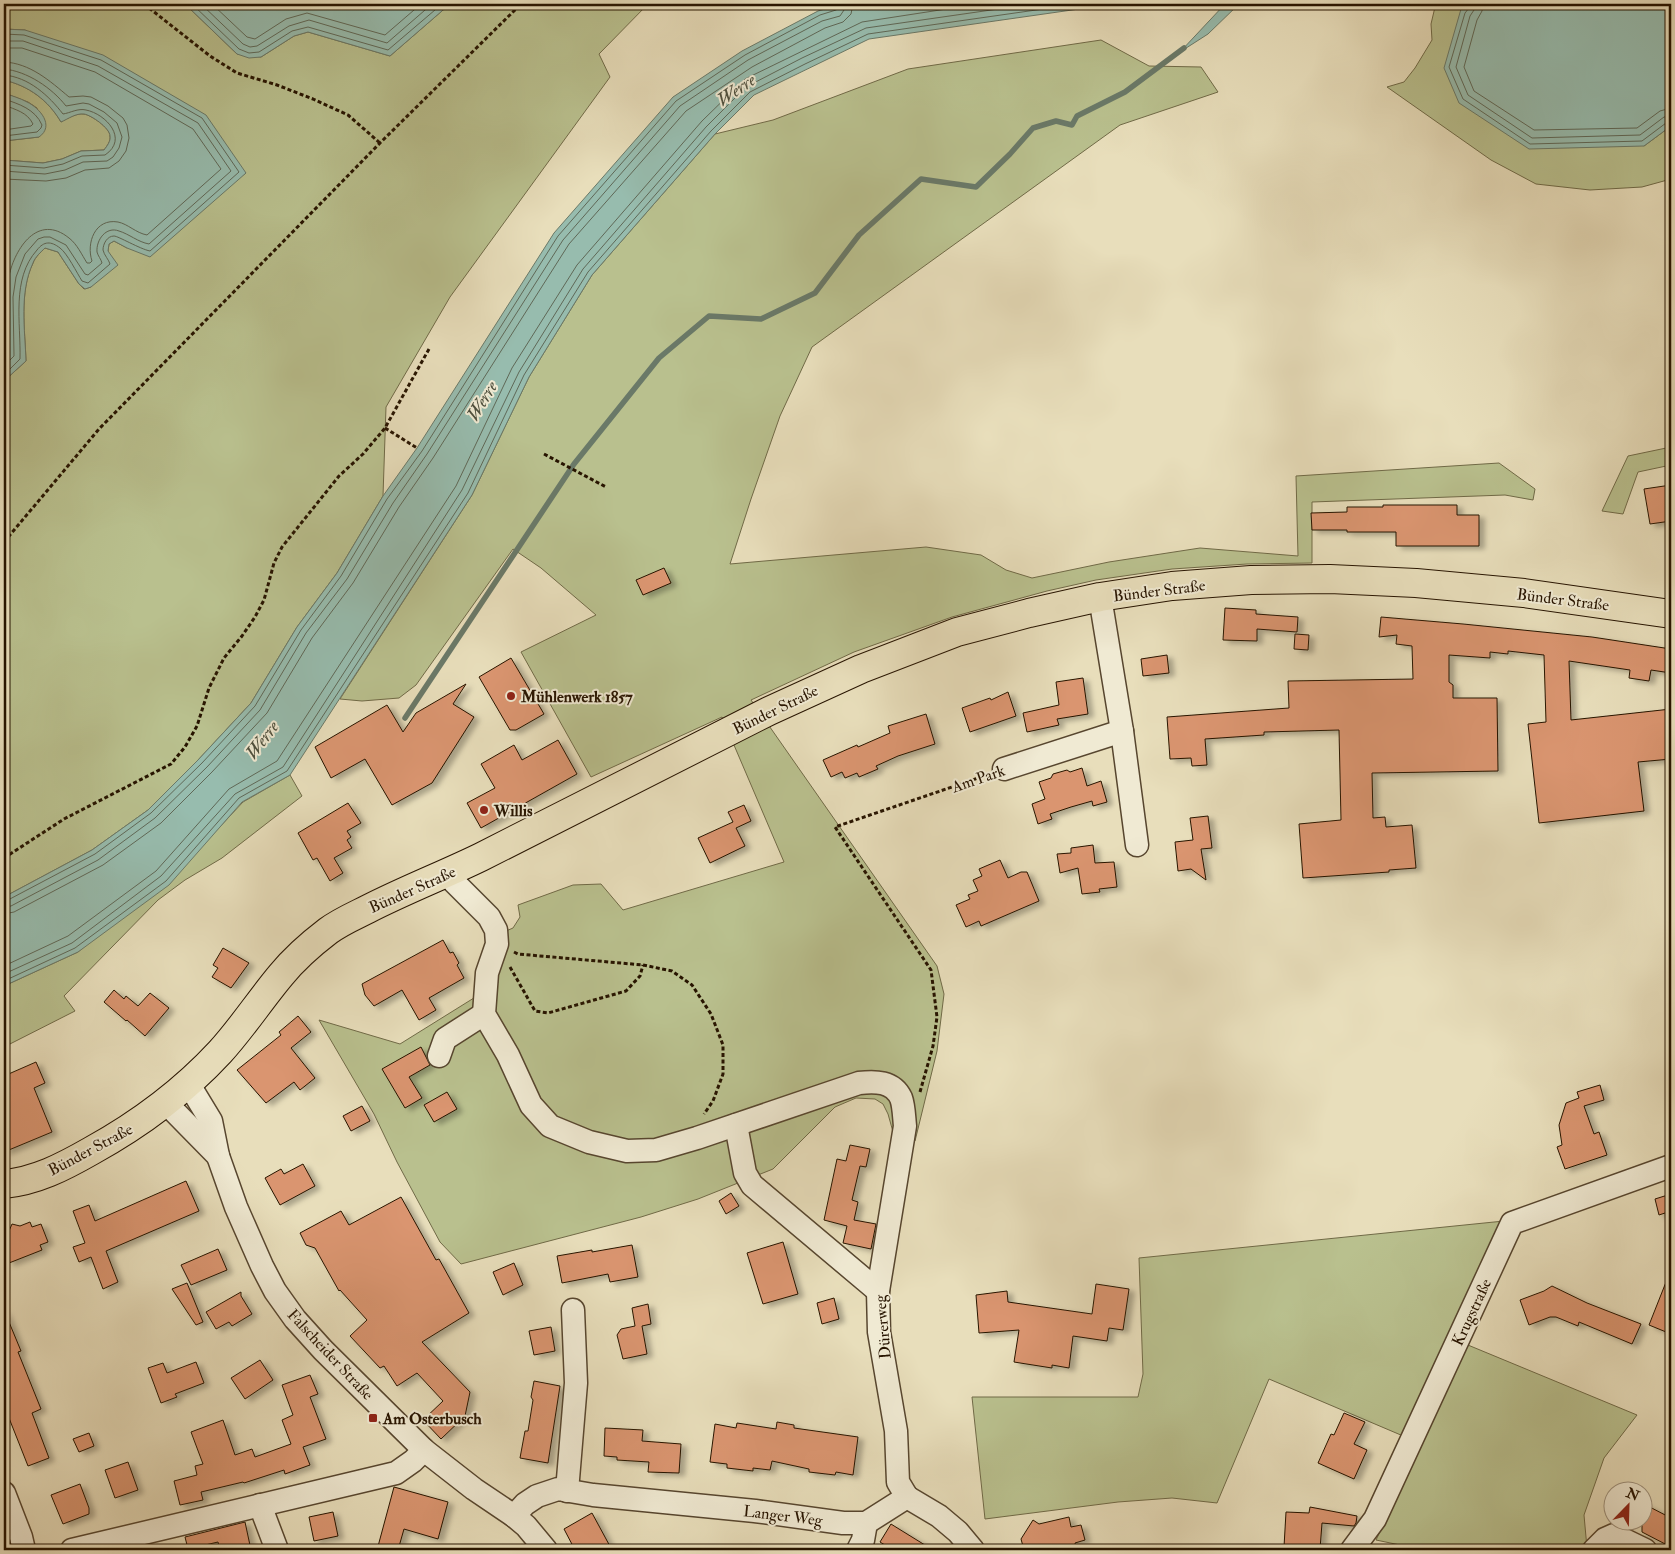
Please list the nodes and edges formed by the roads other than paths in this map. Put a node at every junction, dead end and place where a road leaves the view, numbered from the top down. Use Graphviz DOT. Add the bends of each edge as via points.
graph roads {
  1 [pos="1100,597"];
  2 [pos="1671,614"];
  3 [pos="1122,731"];
  4 [pos="1004,769"];
  5 [pos="1137,845"];
  6 [pos="448,873"];
  7 [pos="484,1014"];
  8 [pos="439,1056"];
  9 [pos="188,1083"];
  10 [pos="166,1103"];
  11 [pos="736,1125"];
  12 [pos="218,1156"];
  13 [pos="1671,1166"];
  14 [pos="4,1184"];
  15 [pos="878,1291"];
  16 [pos="573,1310"];
  17 [pos="424,1450"];
  18 [pos="567,1491"];
  19 [pos="4,1493"];
  20 [pos="906,1497"];
  21 [pos="260,1505"];
  22 [pos="514,1516"];
  23 [pos="866,1523"];
  24 [pos="1359,1549"];
  25 [pos="24,1550"];
  26 [pos="72,1550"];
  27 [pos="277,1550"];
  28 [pos="546,1550"];
  29 [pos="858,1550"];
  30 [pos="973,1550"];
  31 [pos="1594,1550"];
  32 [pos="1645,1550"];
  1 -- 2 [label="main road, Bünder Straße" via="1172,586 1330,579 1524,593"];
  1 -- 3 [label="street"];
  1 -- 6 [label="main road, Bünder Straße" via="957,632 861,669 769,711"];
  3 -- 4 [label="street, Am Park"];
  3 -- 5 [label="street"];
  6 -- 7 [label="street" via="489,917 496,930 497,944 487,973"];
  6 -- 9 [label="main road, Bünder Straße" via="392,896 329,931 282,974 220,1052"];
  7 -- 8 [label="street" via="445,1039"];
  7 -- 11 [label="street, Dürerweg" via="508,1055 531,1106 550,1126 589,1142 627,1151 656,1150"];
  9 -- 10 [label="main road, Bünder Straße"];
  9 -- 12 [label="street, Falscheider Straße" via="211,1121"];
  10 -- 12 [label="street, Falscheider Straße"];
  10 -- 14 [label="main road, Bünder Straße" via="115,1138 55,1171"];
  11 -- 15 [label="street" via="745,1173 752,1184"];
  11 -- 15 [label="street, Dürerweg" via="859,1083 891,1086 901,1098 905,1126"];
  12 -- 17 [label="street, Falscheider Straße" via="262,1266 280,1298 323,1350"];
  13 -- 24 [label="street, Krugstraße" via="1512,1223"];
  15 -- 20 [label="street, Dürerweg" via="879,1332 896,1431 898,1482"];
  16 -- 18 [label="street" via="576,1383"];
  17 -- 21 [label="street" via="396,1473"];
  17 -- 22 [label="street, Falscheider Straße"];
  18 -- 22 [label="street, Langer Weg" via="558,1489 537,1496"];
  18 -- 23 [label="street, Langer Weg"];
  19 -- 25 [label="street"];
  20 -- 23 [label="street"];
  20 -- 30 [label="street" via="939,1516"];
  21 -- 26 [label="street"];
  21 -- 27 [label="street"];
  22 -- 28 [label="street, Falscheider Straße"];
  23 -- 29 [label="street"];
  31 -- 32 [label="street" via="1614,1535"];
}
